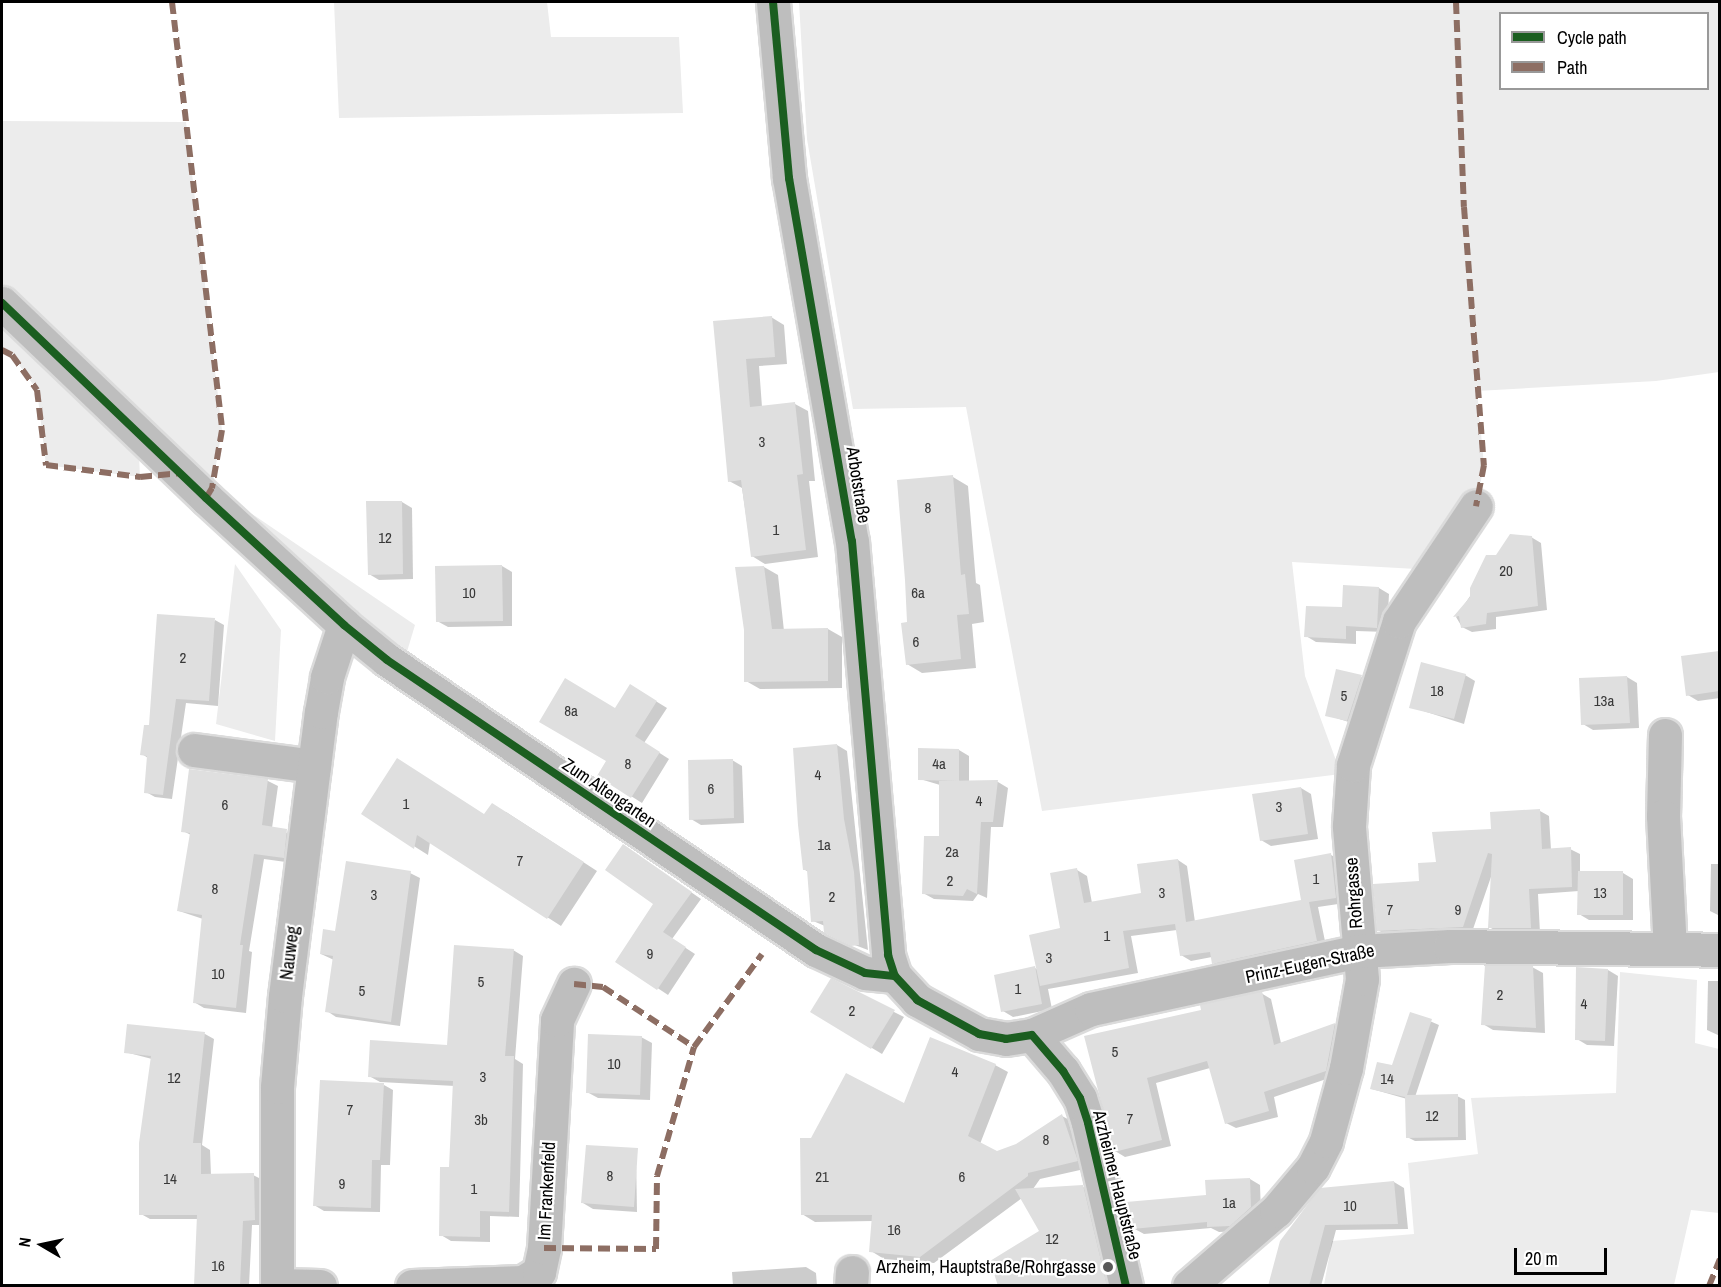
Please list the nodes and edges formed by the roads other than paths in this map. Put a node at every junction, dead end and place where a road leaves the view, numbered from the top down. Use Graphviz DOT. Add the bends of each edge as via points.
graph roads {
  1 [pos="773,2"];
  2 [pos="2,303"];
  3 [pos="1476,506"];
  4 [pos="344,625"];
  5 [pos="1665,735"];
  6 [pos="194,750"];
  7 [pos="314,766"];
  8 [pos="1670,949"];
  9 [pos="1719,950"];
  10 [pos="1360,951"];
  11 [pos="895,976"];
  12 [pos="574,984"];
  13 [pos="1032,1035"];
  14 [pos="277,1285"];
  15 [pos="320,1286"];
  16 [pos="412,1286"];
  17 [pos="1126,1286"];
  18 [pos="1189,1286"];
  1 -- 11 [label="street, Arbotstraße" via="789,178 852,541 884,934"];
  2 -- 4 [label="street, Zum Altengarten"];
  3 -- 10 [label="street, Rohrgasse" via="1399,621 1353,765 1349,826"];
  4 -- 7 [label="street, Nauweg" via="327,677"];
  4 -- 11 [label="street, Zum Altengarten" via="387,660 816,950 865,973"];
  5 -- 8 [label="street" via="1663,816"];
  6 -- 7 [label="street"];
  7 -- 14 [label="street, Nauweg" via="277,1087"];
  8 -- 9 [label="street, Prinz-Eugen-Straße"];
  8 -- 10 [label="street, Prinz-Eugen-Straße" via="1450,946"];
  10 -- 13 [label="street, Prinz-Eugen-Straße" via="1091,1009"];
  10 -- 18 [label="street, Rohrgasse" via="1362,979 1346,1068 1320,1155 1275,1210"];
  11 -- 13 [label="street" via="916,1000 972,1031 1006,1039"];
  12 -- 16 [label="street, Im Frankenfeld" via="557,1020 544,1248 539,1272 523,1282"];
  13 -- 17 [label="street, Arzheimer Hauptstraße" via="1080,1098"];
  14 -- 15 [label="street"];
}
